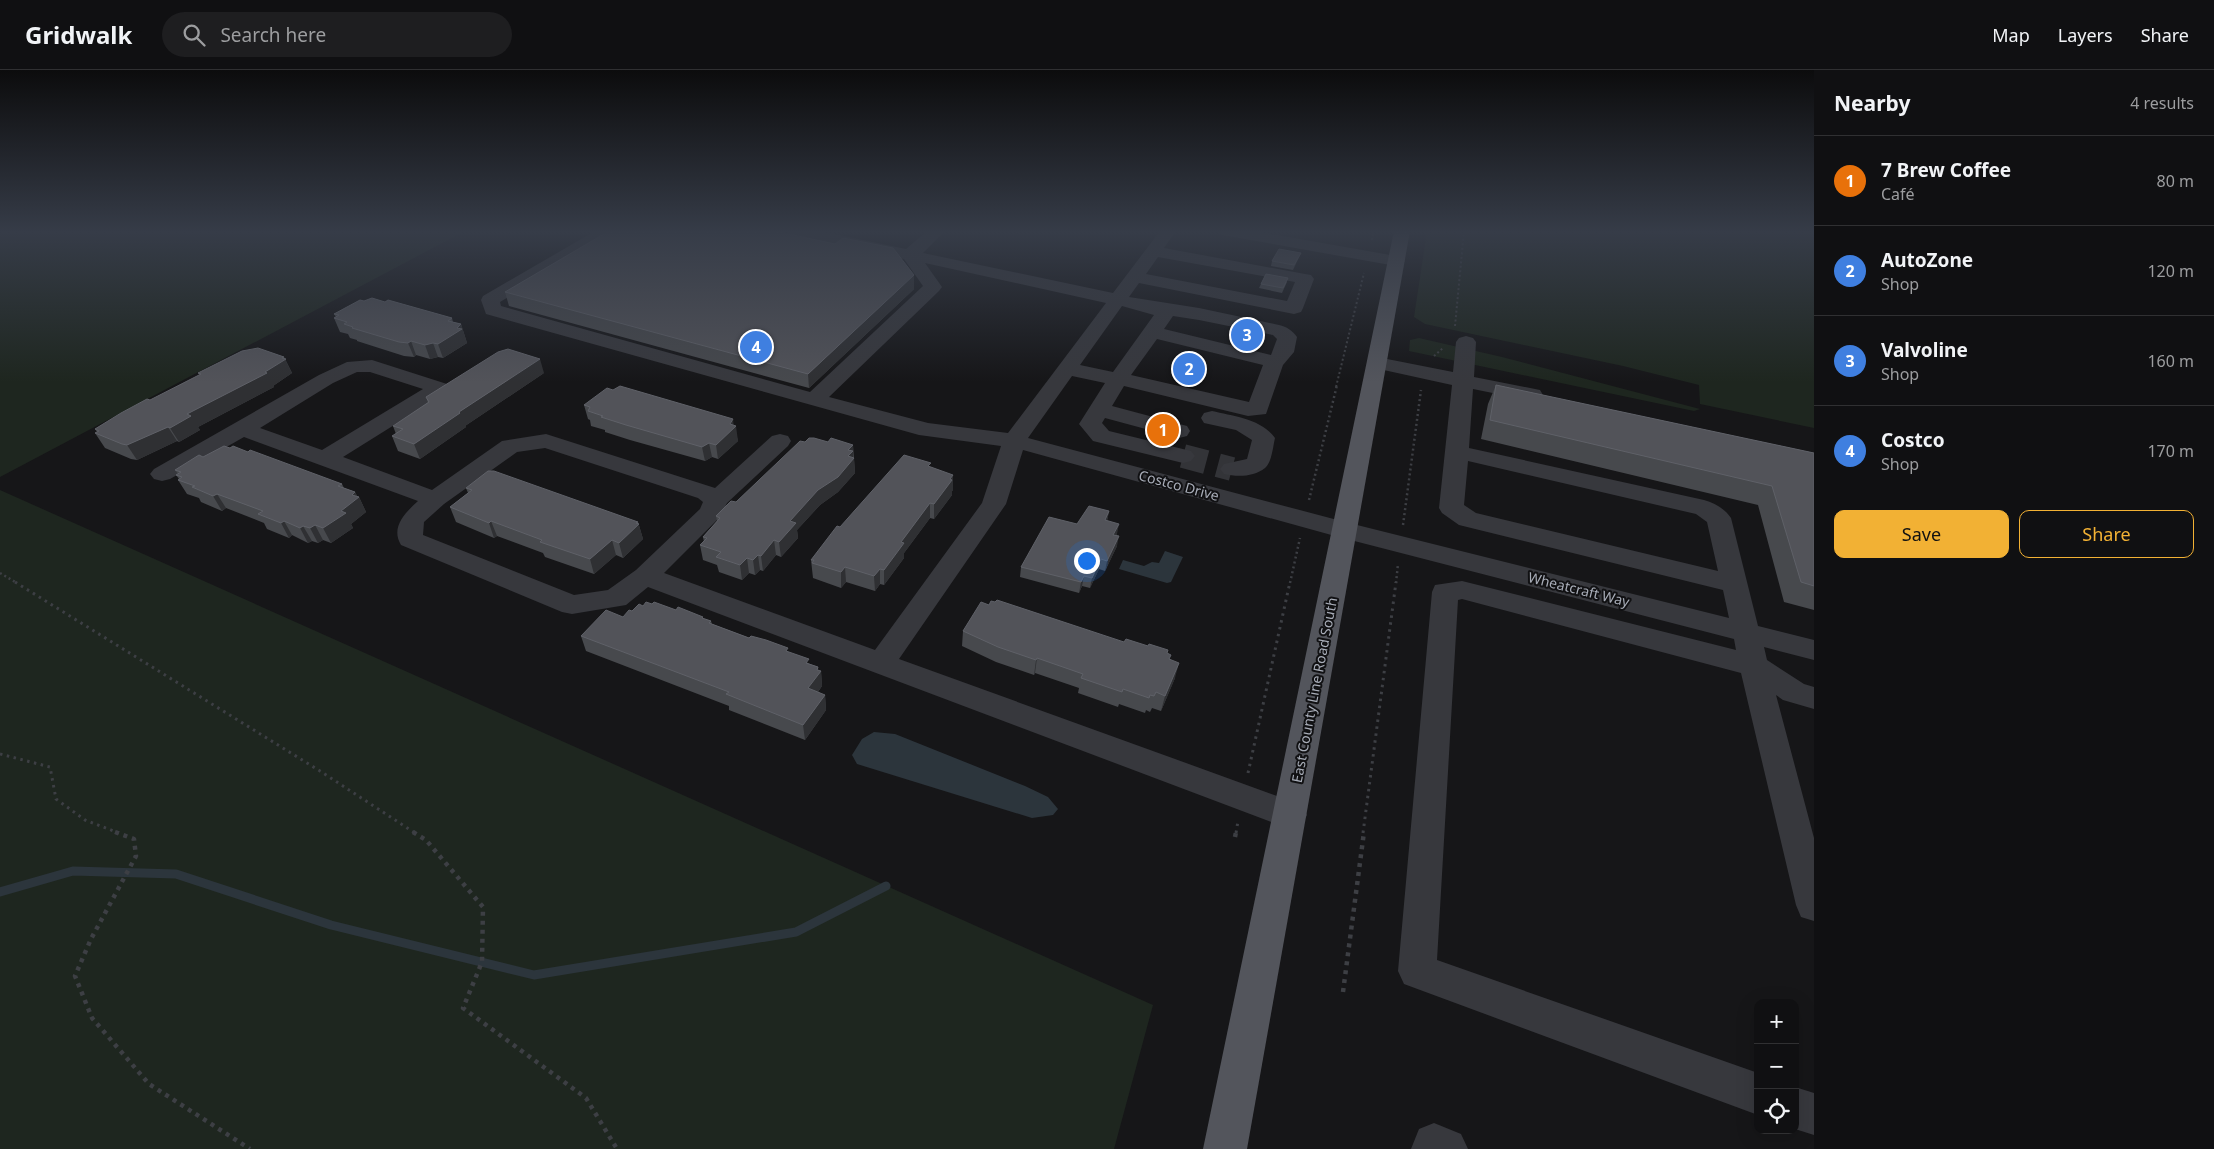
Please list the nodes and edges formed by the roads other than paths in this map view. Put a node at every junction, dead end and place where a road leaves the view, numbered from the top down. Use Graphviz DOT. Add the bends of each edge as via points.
graph roads {
  1 [pos="521,281"];
  2 [pos="929,281"];
  3 [pos="1035,281"];
  4 [pos="1131,281"];
  5 [pos="1156,281"];
  6 [pos="1304,281"];
  7 [pos="1392,281"];
  8 [pos="1118,299"];
  9 [pos="1157,321"];
  10 [pos="1455,339"];
  11 [pos="1279,358"];
  12 [pos="1377,363"];
  13 [pos="1067,369"];
  14 [pos="1462,380"];
  15 [pos="1109,394"];
  16 [pos="1550,399"];
  17 [pos="814,400"];
  18 [pos="242,429"];
  19 [pos="1179,430"];
  20 [pos="780,441"];
  21 [pos="1014,441"];
  22 [pos="1457,452"];
  23 [pos="1183,456"];
  24 [pos="324,459"];
  25 [pos="1232,469"];
  26 [pos="162,474"];
  27 [pos="435,499"];
  28 [pos="716,500"];
  29 [pos="1344,530"];
  30 [pos="645,576"];
  31 [pos="1734,584"];
  32 [pos="1745,632"];
  33 [pos="1814,650"];
  34 [pos="881,664"];
  35 [pos="1753,665"];
  36 [pos="1814,698"];
  37 [pos="1290,815"];
  38 [pos="1814,905"];
  39 [pos="1754,1093"];
  40 [pos="1799,1109"];
  41 [pos="1814,1114"];
  42 [pos="1227,1148"];
  43 [pos="1433,1149"];
  44 [pos="1446,1149"];
  1 -- 17 [label="lane, Costco Drive" via="490,300 493,310"];
  2 -- 17 [label="lane" via="933,287"];
  3 -- 8 [label="lane"];
  4 -- 8 [label="lane"];
  5 -- 6 [label="lane" via="1294,308"];
  7 -- 12 [label="main road, East County Line Road South"];
  8 -- 9 [label="lane"];
  8 -- 13 [label="lane"];
  9 -- 11 [label="lane"];
  9 -- 11 [label="lane" via="1199,314 1279,331 1288,337"];
  9 -- 15 [label="lane"];
  10 -- 14 [label="lane"];
  11 -- 15 [label="lane" via="1258,409"];
  12 -- 14 [label="lane"];
  12 -- 29 [label="main road, East County Line Road South"];
  13 -- 15 [label="lane"];
  13 -- 21 [label="lane"];
  14 -- 16 [label="lane"];
  14 -- 22 [label="lane"];
  15 -- 19 [label="lane"];
  15 -- 23 [label="lane" via="1090,424 1101,436"];
  15 -- 25 [label="lane" via="1243,426 1264,438 1257,463 1239,470"];
  17 -- 21 [label="lane, Costco Drive" via="927,430"];
  18 -- 24 [label="lane"];
  18 -- 24 [label="lane" via="354,366 372,366 440,388"];
  18 -- 26 [label="lane"];
  20 -- 28 [label="lane"];
  21 -- 29 [label="lane, Costco Drive"];
  21 -- 34 [label="lane" via="994,504"];
  22 -- 31 [label="lane" via="1704,508 1719,518"];
  22 -- 31 [label="lane" via="1451,508 1468,519"];
  24 -- 27 [label="lane"];
  27 -- 28 [label="lane" via="510,446 546,440 706,493"];
  27 -- 30 [label="lane" via="412,520 410,539 572,605 616,598"];
  28 -- 30 [label="lane" via="711,512"];
  29 -- 32 [label="lane, Wheatcraft Way"];
  29 -- 37 [label="main road, East County Line Road South"];
  30 -- 34 [label="lane"];
  31 -- 32 [label="lane"];
  32 -- 33 [label="lane, Wheatcraft Way"];
  32 -- 35 [label="lane"];
  34 -- 37 [label="lane"];
  35 -- 36 [label="lane" via="1794,692"];
  35 -- 38 [label="lane"];
  35 -- 39 [label="lane" via="1462,590 1445,592 1417,971"];
  37 -- 42 [label="main road, East County Line Road South"];
  40 -- 41 [label="lane"];
  43 -- 44 [label="lane" via="1434,1144"];
}
